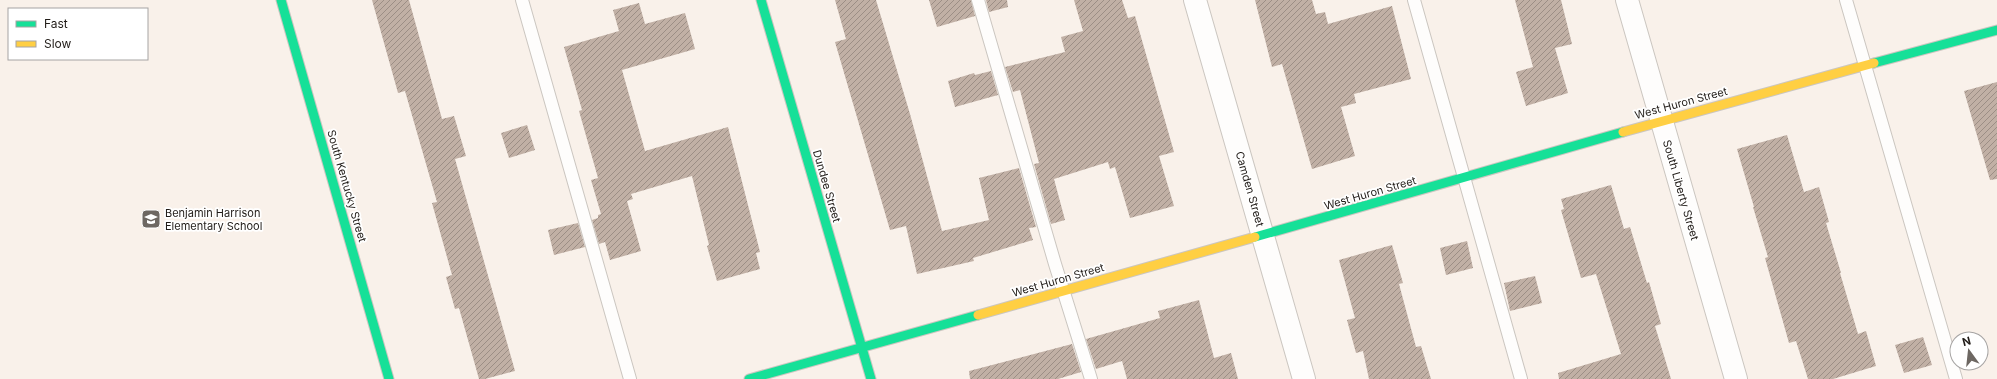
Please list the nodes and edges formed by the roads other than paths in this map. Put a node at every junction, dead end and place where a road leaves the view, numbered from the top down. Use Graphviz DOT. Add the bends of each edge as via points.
graph roads {
  1 [pos="281,0"];
  2 [pos="522,0"];
  3 [pos="761,0"];
  4 [pos="978,0"];
  5 [pos="1195,0"];
  6 [pos="1414,0"];
  7 [pos="1627,0"];
  8 [pos="1846,0"];
  9 [pos="1997,30"];
  10 [pos="1865,67"];
  11 [pos="1662,121"];
  12 [pos="1465,178"];
  13 [pos="1263,235"];
  14 [pos="1064,291"];
  15 [pos="861,348"];
  16 [pos="389,379"];
  17 [pos="630,379"];
  18 [pos="749,379"];
  19 [pos="870,379"];
  20 [pos="1091,379"];
  21 [pos="1304,379"];
  22 [pos="1521,379"];
  23 [pos="1736,379"];
  24 [pos="1956,379"];
  1 -- 16 [label="street, South Kentucky Street"];
  2 -- 17 [label="lane"];
  3 -- 15 [label="street, Dundee Street"];
  4 -- 14 [label="lane"];
  5 -- 13 [label="street, Camden Street"];
  6 -- 12 [label="lane"];
  7 -- 11 [label="street, South Liberty Street"];
  8 -- 10 [label="lane"];
  9 -- 10 [label="street, West Huron Street"];
  10 -- 11 [label="street, West Huron Street"];
  10 -- 24 [label="lane"];
  11 -- 12 [label="street, West Huron Street"];
  11 -- 23 [label="street, South Liberty Street"];
  12 -- 13 [label="street, West Huron Street"];
  12 -- 22 [label="lane"];
  13 -- 14 [label="street, West Huron Street"];
  13 -- 21 [label="street, Camden Street"];
  14 -- 15 [label="street, West Huron Street"];
  14 -- 20 [label="lane"];
  15 -- 18 [label="street, West Huron Street"];
  15 -- 19 [label="street, Dundee Street"];
}
